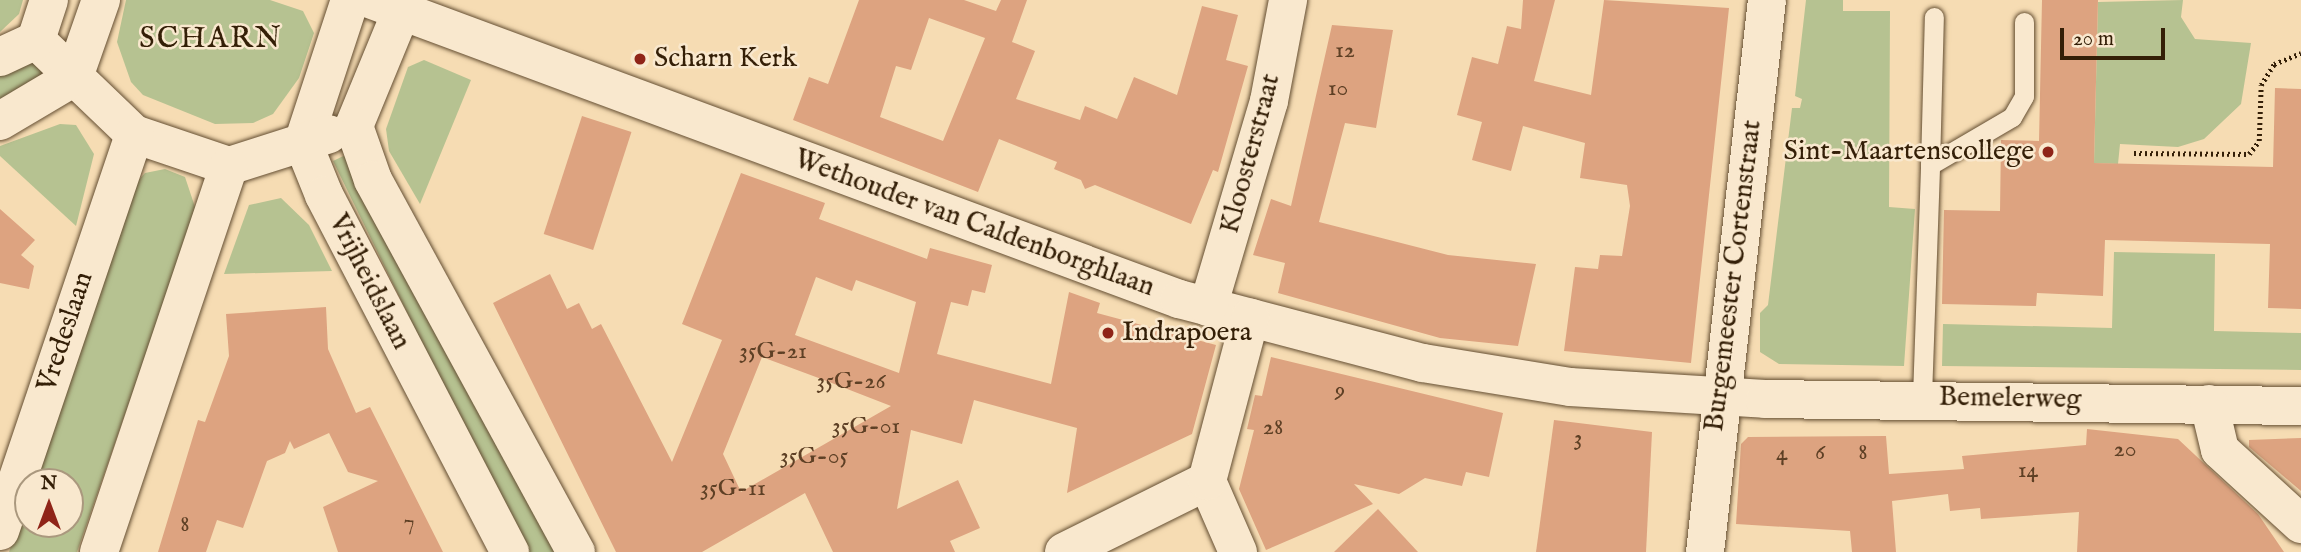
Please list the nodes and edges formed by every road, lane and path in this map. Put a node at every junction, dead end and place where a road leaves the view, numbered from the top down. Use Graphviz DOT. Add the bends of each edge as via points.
graph roads {
  1 [pos="49,0"];
  2 [pos="102,0"];
  3 [pos="350,0"];
  4 [pos="1288,0"];
  5 [pos="1767,0"];
  6 [pos="380,3"];
  7 [pos="1934,17"];
  8 [pos="2024,22"];
  9 [pos="36,40"];
  10 [pos="2301,53"];
  11 [pos="0,57"];
  12 [pos="74,77"];
  13 [pos="0,121"];
  14 [pos="354,126"];
  15 [pos="134,134"];
  16 [pos="303,143"];
  17 [pos="2134,153"];
  18 [pos="1930,165"];
  19 [pos="229,166"];
  20 [pos="1208,307"];
  21 [pos="1250,318"];
  22 [pos="1719,397"];
  23 [pos="1922,397"];
  24 [pos="2210,404"];
  25 [pos="2301,406"];
  26 [pos="1207,481"];
  27 [pos="2301,524"];
  28 [pos="0,531"];
  29 [pos="99,552"];
  30 [pos="510,552"];
  31 [pos="576,552"];
  32 [pos="1064,552"];
  33 [pos="1238,552"];
  34 [pos="1705,552"];
  1 -- 9 [label="street"];
  2 -- 12 [label="street"];
  3 -- 16 [label="street"];
  4 -- 20 [label="street, Kloosterstraat" via="1269,101"];
  5 -- 22 [label="street, Burgemeester Cortenstraat"];
  6 -- 14 [label="street"];
  6 -- 20 [label="street, Wethouder van Caldenborghlaan"];
  7 -- 18 [label="lane"];
  8 -- 18 [label="lane" via="2024,96 2012,117"];
  9 -- 11 [label="street"];
  9 -- 12 [label="street"];
  10 -- 17 [label="path" via="2274,64 2260,85 2259,141 2249,154"];
  12 -- 13 [label="street"];
  12 -- 15 [label="street"];
  14 -- 16 [label="street"];
  14 -- 31 [label="street, Vrijheidslaan" via="373,180"];
  15 -- 19 [label="street"];
  15 -- 28 [label="street, Vredeslaan"];
  16 -- 19 [label="street"];
  16 -- 30 [label="street, Vrijheidslaan" via="330,207"];
  18 -- 23 [label="lane"];
  19 -- 29 [label="street"];
  20 -- 21 [label="street, Wethouder van Caldenborghlaan"];
  21 -- 22 [label="street, Wethouder van Caldenborghlaan" via="1436,365 1570,387"];
  21 -- 26 [label="street"];
  22 -- 23 [label="street, Bemelerweg"];
  22 -- 34 [label="street, Burgemeester Cortenstraat"];
  23 -- 24 [label="street, Bemelerweg"];
  24 -- 25 [label="street, Bemelerweg"];
  24 -- 27 [label="street" via="2220,450"];
  26 -- 32 [label="street"];
  26 -- 33 [label="street"];
}
